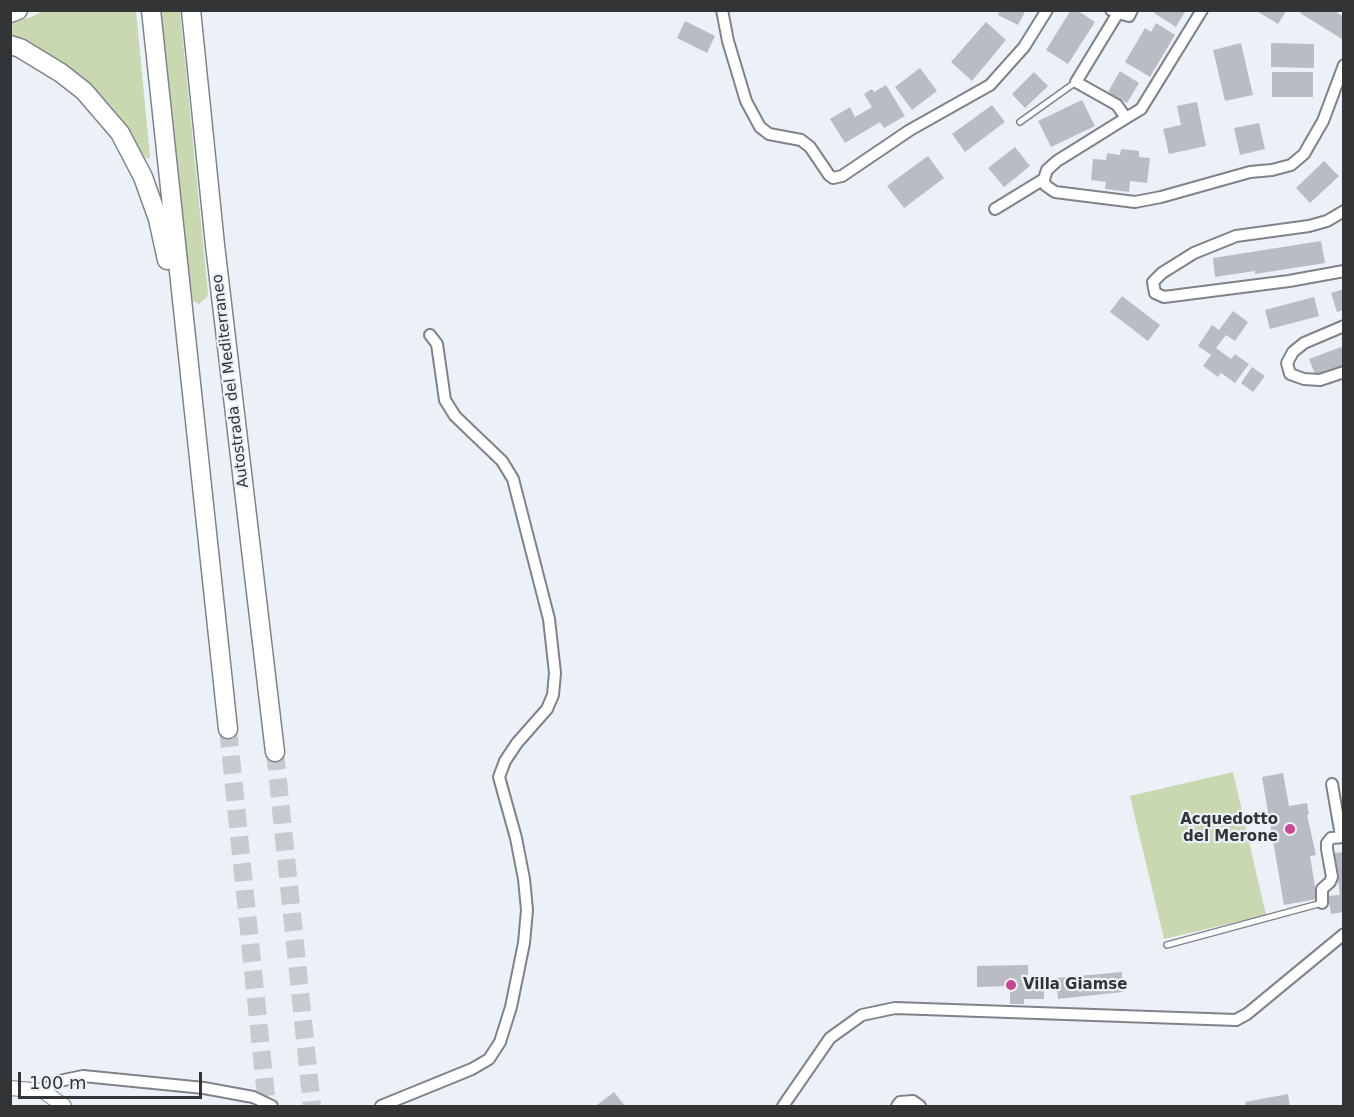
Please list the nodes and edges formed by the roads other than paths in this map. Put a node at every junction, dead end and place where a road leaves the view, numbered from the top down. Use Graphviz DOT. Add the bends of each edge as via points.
graph roads {
  1 [pos="18,10"];
  2 [pos="151,10"];
  3 [pos="191,10"];
  4 [pos="202,10"];
  5 [pos="722,10"];
  6 [pos="1047,10"];
  7 [pos="1132,10"];
  8 [pos="1202,10"];
  9 [pos="1115,12"];
  10 [pos="10,13"];
  11 [pos="10,45"];
  12 [pos="1344,65"];
  13 [pos="1076,82"];
  14 [pos="1126,118"];
  15 [pos="1020,122"];
  16 [pos="1044,178"];
  17 [pos="995,209"];
  18 [pos="1344,211"];
  19 [pos="215,244"];
  20 [pos="1344,271"];
  21 [pos="1344,326"];
  22 [pos="430,335"];
  23 [pos="1344,372"];
  24 [pos="217,627"];
  25 [pos="228,729"];
  26 [pos="275,752"];
  27 [pos="1332,784"];
  28 [pos="1342,837"];
  29 [pos="1322,903"];
  30 [pos="1344,934"];
  31 [pos="1167,945"];
  32 [pos="10,1088"];
  33 [pos="43,1091"];
  34 [pos="64,1107"];
  35 [pos="272,1107"];
  36 [pos="381,1107"];
  37 [pos="783,1107"];
  38 [pos="897,1107"];
  39 [pos="920,1107"];
  1 -- 10 [label="highway"];
  2 -- 24 [label="highway"];
  3 -- 19 [label="highway, Autostrada del Mediterraneo"];
  4 -- 19 [label="highway" via="216,174"];
  5 -- 6 [label="street" via="746,101 760,127 769,134 801,140 832,178 990,86 1024,47"];
  7 -- 9 [label="street" via="1129,16"];
  8 -- 14 [label="street" via="1142,109"];
  9 -- 13 [label="street"];
  11 -- 24 [label="highway" via="61,73 84,91 120,133 155,209 167,262 202,580"];
  12 -- 16 [label="street" via="1323,121 1304,154 1291,165 1135,202 1056,192 1045,185"];
  13 -- 14 [label="street" via="1117,105"];
  13 -- 15 [label="lane"];
  14 -- 16 [label="street" via="1057,161"];
  16 -- 17 [label="street"];
  18 -- 20 [label="street" via="1309,226 1236,236 1194,253 1153,282 1155,292 1164,297 1289,282"];
  19 -- 26 [label="highway, Autostrada del Mediterraneo"];
  21 -- 23 [label="street" via="1304,343 1287,363 1290,374 1304,380 1320,380"];
  22 -- 36 [label="street" via="437,344 445,400 455,416 502,461 513,479 549,619 555,673 547,709 517,743 499,777 516,838 527,910 524,943 500,1042 489,1059 472,1069"];
  24 -- 25 [label="highway"];
  27 -- 28 [label="street"];
  28 -- 29 [label="street" via="1331,838 1328,843 1332,877 1322,889"];
  29 -- 31 [label="lane"];
  30 -- 37 [label="street" via="1236,1020 894,1008 862,1015 830,1038"];
  32 -- 33 [label="street"];
  33 -- 34 [label="street"];
  33 -- 35 [label="street" via="59,1081 83,1076 204,1088 254,1097"];
  38 -- 39 [label="street" via="907,1101"];
}
